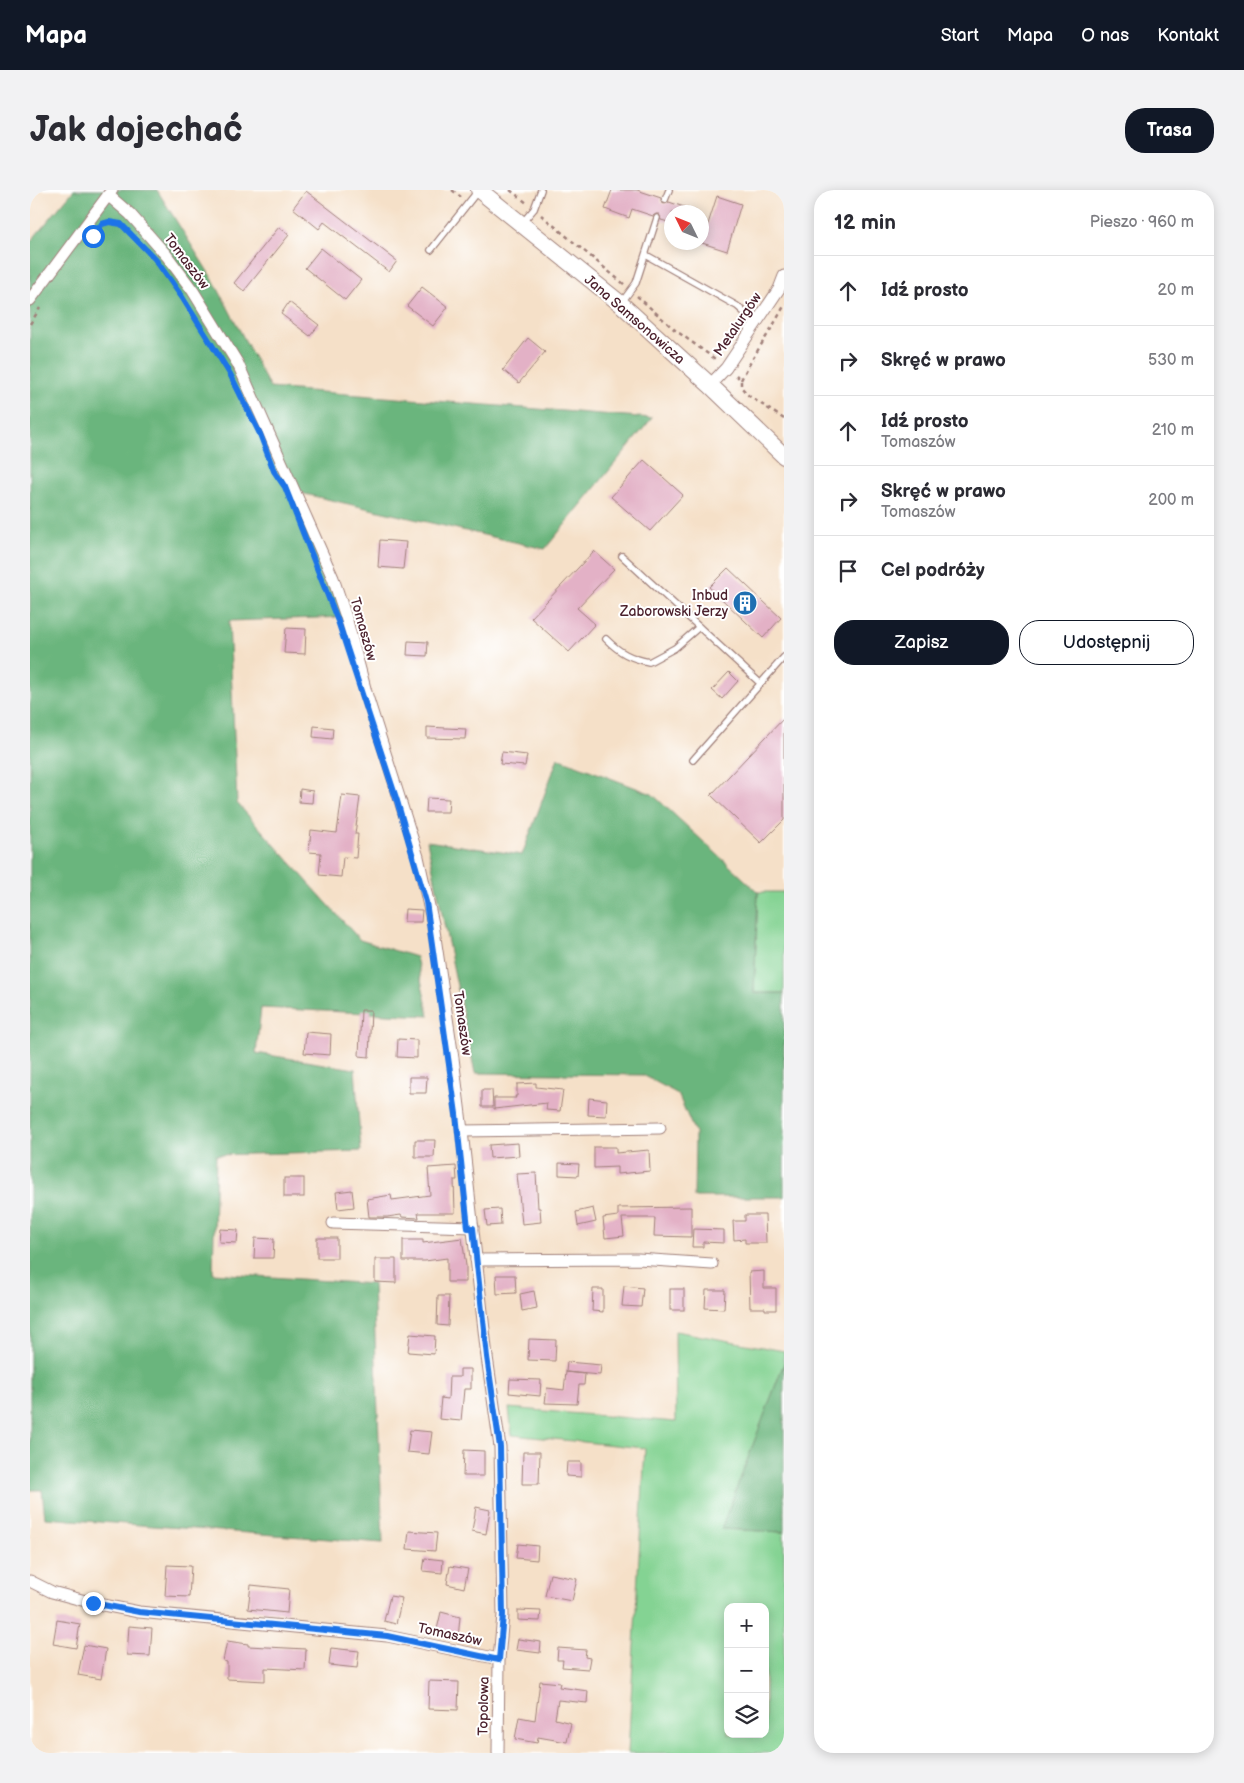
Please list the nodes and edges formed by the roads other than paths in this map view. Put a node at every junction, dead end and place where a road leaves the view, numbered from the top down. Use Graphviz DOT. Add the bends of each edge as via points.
graph roads {
  1 [pos="479,190"];
  2 [pos="541,190"];
  3 [pos="669,190"];
  4 [pos="110,192"];
  5 [pos="665,200"];
  6 [pos="657,218"];
  7 [pos="522,223"];
  8 [pos="431,250"];
  9 [pos="646,255"];
  10 [pos="784,276"];
  11 [pos="30,300"];
  12 [pos="621,304"];
  13 [pos="755,322"];
  14 [pos="710,385"];
  15 [pos="784,456"];
  16 [pos="622,556"];
  17 [pos="699,626"];
  18 [pos="606,639"];
  19 [pos="784,657"];
  20 [pos="760,682"];
  21 [pos="693,760"];
  22 [pos="660,1128"];
  23 [pos="462,1131"];
  24 [pos="333,1223"];
  25 [pos="473,1228"];
  26 [pos="476,1260"];
  27 [pos="712,1264"];
  28 [pos="30,1581"];
  29 [pos="499,1660"];
  30 [pos="498,1753"];
  1 -- 7 [label="main road, Jana Samsonowicza"];
  1 -- 8 [label="lane"];
  2 -- 7 [label="lane" via="534,209"];
  3 -- 5 [label="lane"];
  4 -- 11 [label="street"];
  4 -- 23 [label="street, Tomaszów" via="167,256 238,364 333,578 418,856 433,924"];
  6 -- 9 [label="lane"];
  7 -- 12 [label="main road, Jana Samsonowicza"];
  9 -- 12 [label="lane" via="636,282"];
  9 -- 13 [label="lane" via="737,306"];
  10 -- 13 [label="street, Metalurgów"];
  12 -- 14 [label="main road, Jana Samsonowicza"];
  13 -- 14 [label="street, Metalurgów" via="726,368"];
  14 -- 15 [label="main road, Jana Samsonowicza"];
  16 -- 17 [label="lane"];
  17 -- 18 [label="lane" via="675,648 649,662 617,650"];
  17 -- 20 [label="lane"];
  19 -- 20 [label="lane"];
  20 -- 21 [label="lane"];
  22 -- 23 [label="street"];
  23 -- 25 [label="street, Tomaszów"];
  24 -- 25 [label="street"];
  25 -- 26 [label="street, Tomaszów"];
  26 -- 27 [label="street" via="638,1259"];
  26 -- 29 [label="street, Tomaszów" via="500,1447 503,1615"];
  28 -- 29 [label="street, Tomaszów" via="52,1592 139,1612 387,1636"];
  29 -- 30 [label="street, Topolowa"];
}
